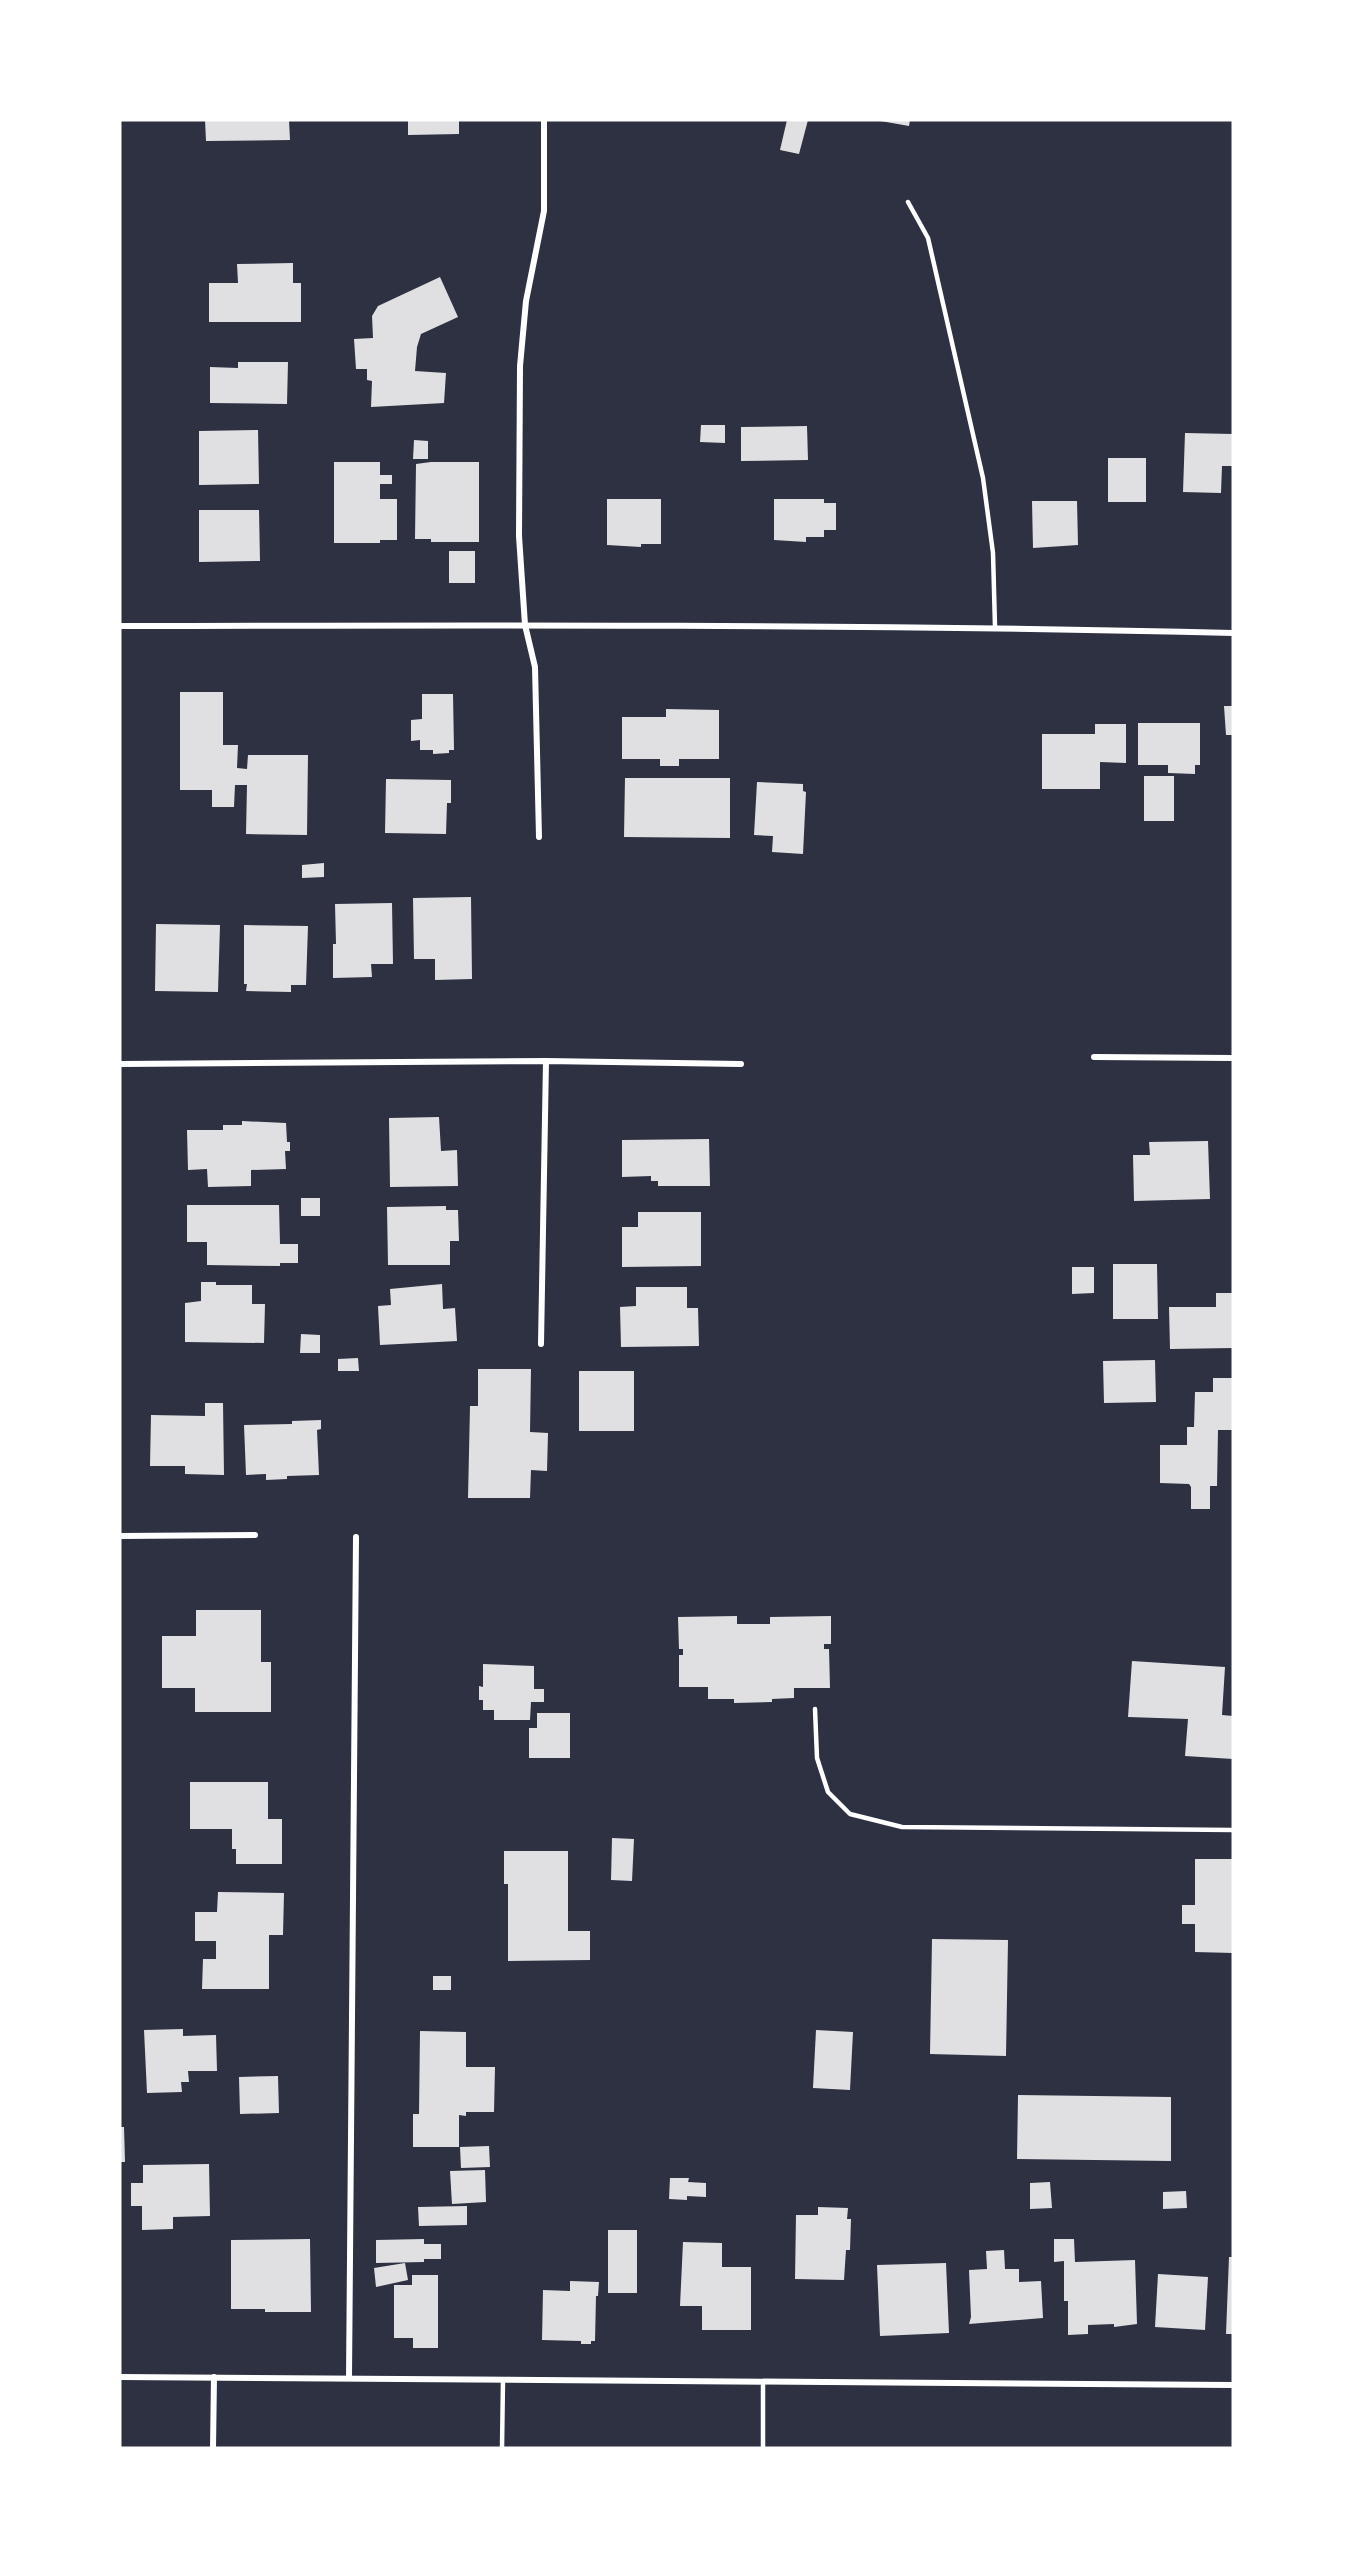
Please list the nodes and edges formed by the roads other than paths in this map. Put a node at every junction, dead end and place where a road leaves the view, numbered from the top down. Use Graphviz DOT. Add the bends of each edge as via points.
graph roads {
  1 [pos="544,120"];
  2 [pos="908,202"];
  3 [pos="525,624"];
  4 [pos="120,626"];
  5 [pos="995,627"];
  6 [pos="1233,633"];
  7 [pos="539,837"];
  8 [pos="1094,1057"];
  9 [pos="1233,1058"];
  10 [pos="546,1061"];
  11 [pos="120,1064"];
  12 [pos="741,1064"];
  13 [pos="541,1344"];
  14 [pos="255,1535"];
  15 [pos="120,1536"];
  16 [pos="356,1537"];
  17 [pos="815,1709"];
  18 [pos="1233,1830"];
  19 [pos="120,2376"];
  20 [pos="214,2378"];
  21 [pos="349,2378"];
  22 [pos="503,2380"];
  23 [pos="763,2382"];
  24 [pos="1233,2385"];
  25 [pos="213,2448"];
  26 [pos="502,2448"];
  27 [pos="763,2448"];
  1 -- 3 [label="street" via="544,211 526,301 520,366 519,536"];
  2 -- 5 [label="lane" via="928,238 983,478 993,553"];
  3 -- 4 [label="street"];
  3 -- 5 [label="street"];
  3 -- 7 [label="street" via="535,667"];
  5 -- 6 [label="street"];
  8 -- 9 [label="street"];
  10 -- 11 [label="street"];
  10 -- 12 [label="street"];
  10 -- 13 [label="street"];
  14 -- 15 [label="street"];
  16 -- 21 [label="street"];
  17 -- 18 [label="lane" via="817,1758 828,1792 850,1814 879,1823 902,1827"];
  19 -- 20 [label="street"];
  20 -- 21 [label="street"];
  20 -- 25 [label="street"];
  21 -- 22 [label="street"];
  22 -- 23 [label="street"];
  22 -- 26 [label="lane"];
  23 -- 24 [label="street"];
  23 -- 27 [label="lane"];
}
